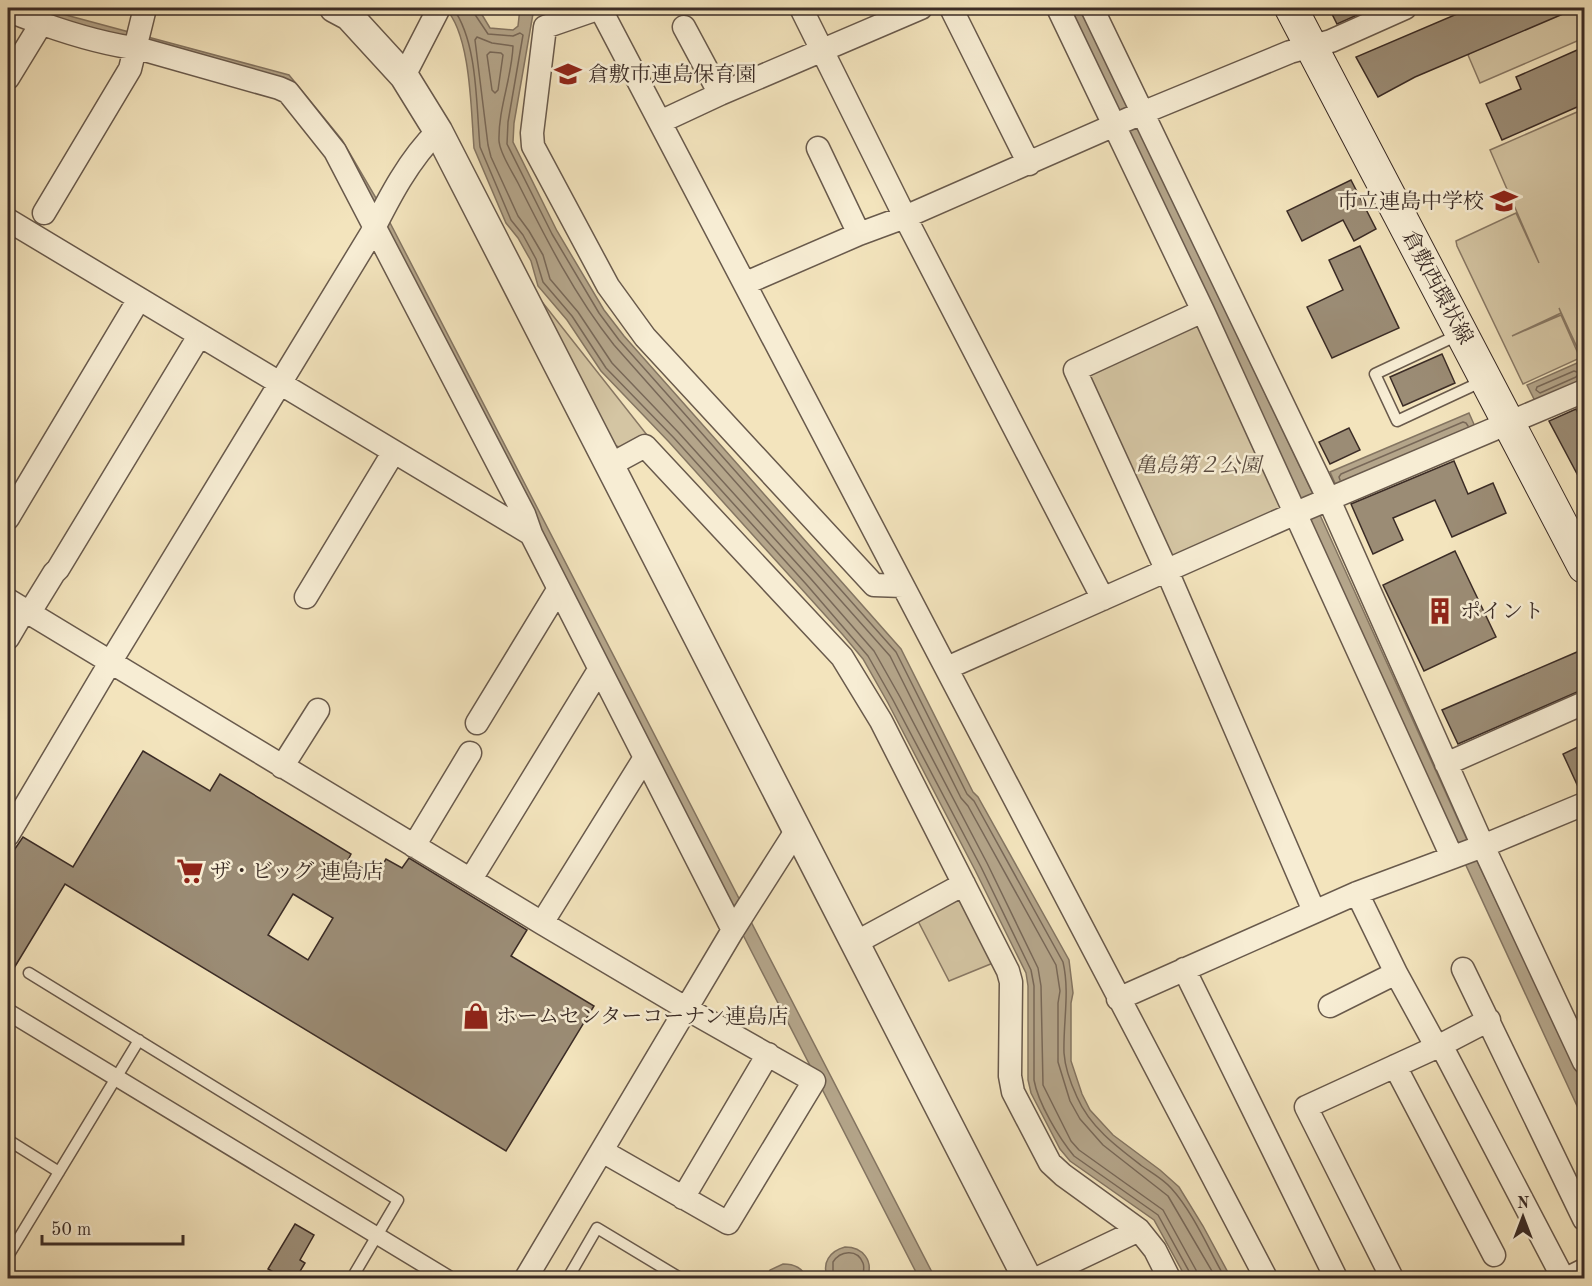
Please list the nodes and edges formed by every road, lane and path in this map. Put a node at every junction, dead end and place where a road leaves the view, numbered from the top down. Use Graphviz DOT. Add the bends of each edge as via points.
graph roads {
  1 [pos="146,8"];
  2 [pos="334,8"];
  3 [pos="439,8"];
  4 [pos="600,8"];
  5 [pos="801,8"];
  6 [pos="921,8"];
  7 [pos="951,8"];
  8 [pos="1058,8"];
  9 [pos="1092,8"];
  10 [pos="1291,8"];
  11 [pos="1405,8"];
  12 [pos="8,11"];
  13 [pos="41,24"];
  14 [pos="684,27"];
  15 [pos="136,42"];
  16 [pos="1311,46"];
  17 [pos="822,50"];
  18 [pos="404,76"];
  19 [pos="8,78"];
  20 [pos="720,94"];
  21 [pos="1127,120"];
  22 [pos="660,122"];
  23 [pos="438,131"];
  24 [pos="818,148"];
  25 [pos="1029,164"];
  26 [pos="44,213"];
  27 [pos="905,217"];
  28 [pos="378,218"];
  29 [pos="8,220"];
  30 [pos="859,234"];
  31 [pos="746,283"];
  32 [pos="139,299"];
  33 [pos="1203,311"];
  34 [pos="1462,333"];
  35 [pos="199,336"];
  36 [pos="1486,380"];
  37 [pos="279,385"];
  38 [pos="1584,391"];
  39 [pos="1509,423"];
  40 [pos="393,453"];
  41 [pos="610,465"];
  42 [pos="1312,507"];
  43 [pos="8,518"];
  44 [pos="531,534"];
  45 [pos="1584,567"];
  46 [pos="1167,571"];
  47 [pos="903,586"];
  48 [pos="558,590"];
  49 [pos="306,597"];
  50 [pos="1103,599"];
  51 [pos="21,607"];
  52 [pos="8,638"];
  53 [pos="111,661"];
  54 [pos="946,668"];
  55 [pos="599,670"];
  56 [pos="1584,702"];
  57 [pos="318,710"];
  58 [pos="477,723"];
  59 [pos="470,753"];
  60 [pos="644,759"];
  61 [pos="1446,764"];
  62 [pos="282,767"];
  63 [pos="1584,804"];
  64 [pos="798,828"];
  65 [pos="8,835"];
  66 [pos="414,846"];
  67 [pos="1467,852"];
  68 [pos="471,879"];
  69 [pos="964,884"];
  70 [pos="1357,893"];
  71 [pos="1314,911"];
  72 [pos="739,921"];
  73 [pos="542,923"];
  74 [pos="855,943"];
  75 [pos="1184,969"];
  76 [pos="1463,969"];
  77 [pos="29,972"];
  78 [pos="1396,974"];
  79 [pos="1118,999"];
  80 [pos="1330,1006"];
  81 [pos="687,1009"];
  82 [pos="8,1012"];
  83 [pos="1489,1020"];
  84 [pos="139,1040"];
  85 [pos="1439,1046"];
  86 [pos="768,1054"];
  87 [pos="1584,1062"];
  88 [pos="1395,1066"];
  89 [pos="117,1076"];
  90 [pos="8,1140"];
  91 [pos="602,1151"];
  92 [pos="59,1172"];
  93 [pos="683,1198"];
  94 [pos="1584,1219"];
  95 [pos="1139,1230"];
  96 [pos="377,1236"];
  97 [pos="1494,1255"];
  98 [pos="8,1256"];
  99 [pos="1584,1270"];
  100 [pos="352,1278"];
  101 [pos="447,1278"];
  102 [pos="526,1278"];
  103 [pos="568,1278"];
  104 [pos="680,1278"];
  105 [pos="1028,1278"];
  106 [pos="1038,1278"];
  107 [pos="1169,1278"];
  108 [pos="1266,1278"];
  109 [pos="1336,1278"];
  110 [pos="1392,1278"];
  111 [pos="1563,1278"];
  112 [pos="1568,1278"];
  1 -- 15 [label="street"];
  2 -- 18 [label="street" via="349,16"];
  3 -- 18 [label="street"];
  4 -- 22 [label="street"];
  4 -- 47 [label="street" via="545,27 532,133 538,156 608,286 645,337 874,585"];
  5 -- 17 [label="street"];
  6 -- 17 [label="street"];
  7 -- 25 [label="street"];
  8 -- 21 [label="street"];
  9 -- 21 [label="street"];
  10 -- 16 [label="main road, 倉敷西環状線"];
  11 -- 16 [label="street"];
  12 -- 13 [label="street"];
  13 -- 15 [label="street"];
  13 -- 19 [label="street"];
  14 -- 20 [label="street"];
  15 -- 26 [label="street" via="130,69"];
  15 -- 28 [label="street" via="288,93 336,151"];
  16 -- 21 [label="street"];
  16 -- 34 [label="main road, 倉敷西環状線"];
  17 -- 20 [label="street"];
  17 -- 27 [label="street"];
  18 -- 23 [label="street"];
  20 -- 22 [label="street"];
  21 -- 25 [label="street"];
  21 -- 33 [label="street"];
  21 -- 42 [label="street"];
  22 -- 31 [label="street"];
  23 -- 28 [label="street" via="422,147"];
  23 -- 41 [label="street"];
  24 -- 30 [label="street"];
  25 -- 27 [label="street"];
  27 -- 30 [label="street"];
  27 -- 50 [label="street"];
  28 -- 37 [label="street"];
  28 -- 44 [label="street"];
  29 -- 32 [label="street"];
  30 -- 31 [label="street"];
  31 -- 47 [label="street"];
  32 -- 35 [label="street"];
  32 -- 43 [label="street"];
  33 -- 42 [label="street"];
  33 -- 46 [label="street" via="1075,370"];
  34 -- 36 [label="main road, 倉敷西環状線"];
  34 -- 36 [label="lane" via="1375,374 1397,421"];
  35 -- 37 [label="street"];
  35 -- 51 [label="street" via="58,569"];
  36 -- 39 [label="main road, 倉敷西環状線"];
  37 -- 40 [label="street"];
  37 -- 53 [label="street"];
  38 -- 39 [label="street"];
  39 -- 42 [label="street"];
  39 -- 45 [label="main road, 倉敷西環状線"];
  40 -- 44 [label="street"];
  40 -- 49 [label="street"];
  41 -- 64 [label="street"];
  41 -- 69 [label="street" via="645,446 842,657 881,721"];
  42 -- 46 [label="street"];
  42 -- 61 [label="street"];
  42 -- 67 [label="street"];
  44 -- 48 [label="street"];
  46 -- 50 [label="street"];
  46 -- 71 [label="street"];
  47 -- 54 [label="street"];
  48 -- 55 [label="street"];
  48 -- 58 [label="street"];
  50 -- 54 [label="street"];
  51 -- 52 [label="street"];
  51 -- 53 [label="street"];
  53 -- 62 [label="street"];
  53 -- 65 [label="street"];
  54 -- 79 [label="street"];
  55 -- 60 [label="street"];
  55 -- 68 [label="street"];
  56 -- 61 [label="street"];
  57 -- 62 [label="street"];
  59 -- 66 [label="street"];
  60 -- 72 [label="street"];
  60 -- 73 [label="street"];
  61 -- 67 [label="street"];
  62 -- 66 [label="street"];
  63 -- 67 [label="street"];
  64 -- 72 [label="street"];
  64 -- 74 [label="street"];
  66 -- 68 [label="street"];
  67 -- 70 [label="street"];
  67 -- 87 [label="street"];
  68 -- 73 [label="street"];
  69 -- 74 [label="street"];
  69 -- 95 [label="street" via="1011,982 1013,1092 1050,1163"];
  70 -- 71 [label="street"];
  70 -- 78 [label="street"];
  71 -- 75 [label="street"];
  72 -- 81 [label="street"];
  73 -- 81 [label="street"];
  74 -- 105 [label="street"];
  75 -- 79 [label="street"];
  75 -- 109 [label="street"];
  76 -- 83 [label="street"];
  77 -- 84 [label="lane"];
  78 -- 80 [label="street"];
  78 -- 85 [label="street"];
  79 -- 108 [label="street"];
  81 -- 86 [label="street"];
  81 -- 91 [label="street"];
  82 -- 89 [label="street"];
  83 -- 85 [label="street"];
  83 -- 94 [label="street"];
  84 -- 89 [label="lane"];
  84 -- 96 [label="lane" via="398,1200"];
  85 -- 88 [label="street"];
  85 -- 111 [label="street"];
  86 -- 93 [label="street"];
  86 -- 93 [label="street" via="814,1081 728,1223"];
  88 -- 97 [label="street"];
  88 -- 110 [label="street" via="1306,1107"];
  89 -- 92 [label="lane"];
  89 -- 96 [label="street"];
  90 -- 92 [label="lane"];
  91 -- 93 [label="street"];
  91 -- 102 [label="street"];
  92 -- 98 [label="lane"];
  95 -- 106 [label="street"];
  95 -- 107 [label="street"];
  96 -- 100 [label="lane"];
  96 -- 101 [label="street"];
  99 -- 112 [label="street"];
  103 -- 104 [label="lane" via="597,1228"];
}
